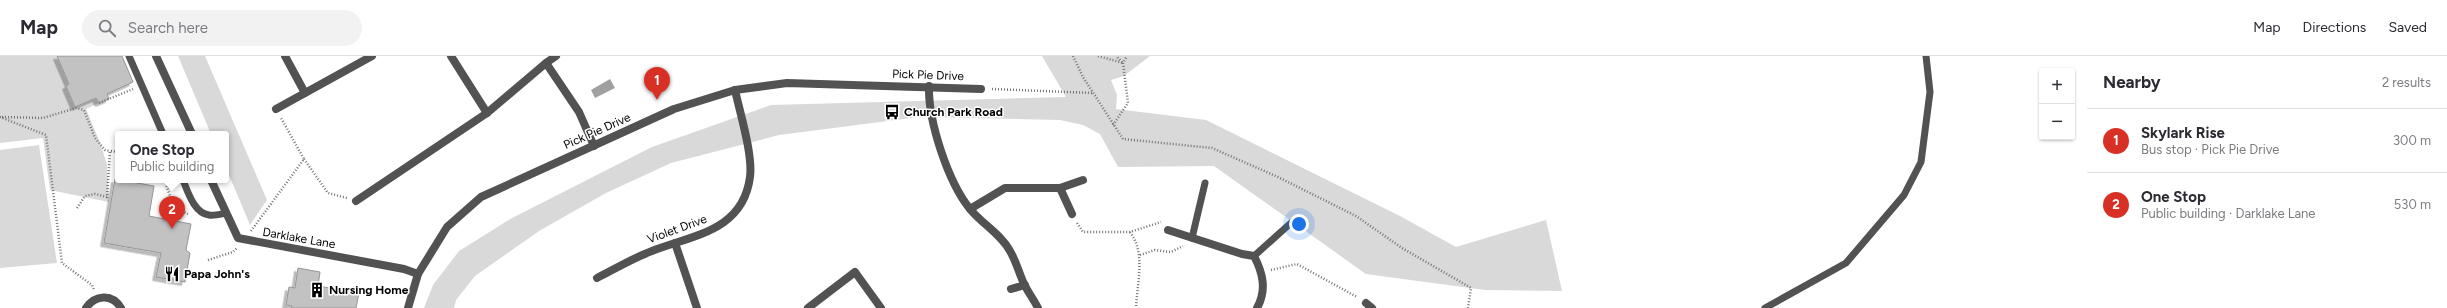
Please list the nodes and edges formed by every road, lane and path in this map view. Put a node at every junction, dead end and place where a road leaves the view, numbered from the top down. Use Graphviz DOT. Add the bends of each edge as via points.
graph roads {
  1 [pos="129,56"];
  2 [pos="156,56"];
  3 [pos="285,56"];
  4 [pos="372,56"];
  5 [pos="451,56"];
  6 [pos="556,56"];
  7 [pos="1073,56"];
  8 [pos="1098,56"];
  9 [pos="1116,56"];
  10 [pos="1127,56"];
  11 [pos="1926,56"];
  12 [pos="546,63"];
  13 [pos="1123,63"];
  14 [pos="142,86"];
  15 [pos="929,86"];
  16 [pos="981,89"];
  17 [pos="735,90"];
  18 [pos="305,93"];
  19 [pos="1093,93"];
  20 [pos="99,103"];
  21 [pos="276,109"];
  22 [pos="487,113"];
  23 [pos="0,117"];
  24 [pos="1113,125"];
  25 [pos="162,131"];
  26 [pos="191,131"];
  27 [pos="594,146"];
  28 [pos="110,151"];
  29 [pos="115,152"];
  30 [pos="304,159"];
  31 [pos="1083,180"];
  32 [pos="1205,182"];
  33 [pos="184,183"];
  34 [pos="212,183"];
  35 [pos="1060,188"];
  36 [pos="356,201"];
  37 [pos="77,208"];
  38 [pos="970,209"];
  39 [pos="226,213"];
  40 [pos="1072,214"];
  41 [pos="1292,222"];
  42 [pos="1168,230"];
  43 [pos="1130,232"];
  44 [pos="1192,238"];
  45 [pos="244,241"];
  46 [pos="675,243"];
  47 [pos="1140,255"];
  48 [pos="1254,256"];
  49 [pos="208,260"];
  50 [pos="1263,273"];
  51 [pos="418,274"];
  52 [pos="597,278"];
  53 [pos="1025,285"];
  54 [pos="1011,289"];
  55 [pos="97,298"];
  56 [pos="1369,305"];
  57 [pos="86,308"];
  58 [pos="121,308"];
  59 [pos="408,308"];
  60 [pos="696,308"];
  61 [pos="808,308"];
  62 [pos="881,308"];
  63 [pos="1038,308"];
  64 [pos="1136,308"];
  65 [pos="1257,308"];
  66 [pos="1468,308"];
  67 [pos="1765,308"];
  1 -- 14 [label="lane"];
  2 -- 26 [label="street"];
  3 -- 18 [label="street"];
  4 -- 18 [label="street"];
  5 -- 22 [label="street"];
  6 -- 12 [label="street"];
  7 -- 19 [label="path"];
  8 -- 13 [label="path"];
  9 -- 13 [label="path"];
  10 -- 13 [label="path"];
  11 -- 67 [label="lane" via="1930,92 1921,162 1904,195 1846,263"];
  12 -- 22 [label="street"];
  12 -- 27 [label="street" via="579,112"];
  13 -- 24 [label="path" via="1128,103"];
  14 -- 20 [label="path"];
  14 -- 25 [label="lane"];
  15 -- 16 [label="street, Pick Pie Drive"];
  15 -- 17 [label="street, Pick Pie Drive" via="787,83"];
  15 -- 38 [label="street" via="929,107 935,131 951,175"];
  16 -- 19 [label="path"];
  17 -- 27 [label="street, Pick Pie Drive" via="674,109"];
  17 -- 46 [label="street, Violet Drive" via="747,144 750,176 743,200 726,222"];
  18 -- 21 [label="street"];
  19 -- 24 [label="path"];
  21 -- 30 [label="path"];
  22 -- 36 [label="street"];
  23 -- 28 [label="path" via="43,118 76,108 84,110 95,138 105,150"];
  23 -- 55 [label="path" via="46,135 62,263 92,285"];
  24 -- 66 [label="path" via="1123,139 1212,148 1356,216 1402,248 1470,288"];
  27 -- 51 [label="street, Pick Pie Drive" via="481,197 447,227"];
  28 -- 29 [label="path"];
  28 -- 37 [label="path" via="107,197 95,194 85,196"];
  30 -- 36 [label="path" via="328,193"];
  30 -- 45 [label="path"];
  31 -- 35 [label="street"];
  32 -- 44 [label="lane"];
  33 -- 39 [label="lane" via="192,202 199,210 209,216"];
  34 -- 39 [label="street, Darklake Lane"];
  35 -- 38 [label="street" via="1005,188"];
  35 -- 40 [label="street"];
  38 -- 53 [label="street" via="998,234 1010,251"];
  39 -- 45 [label="street, Darklake Lane" via="238,238"];
  40 -- 43 [label="path" via="1083,232"];
  41 -- 48 [label="lane"];
  42 -- 43 [label="path" via="1160,222"];
  42 -- 44 [label="street"];
  43 -- 47 [label="path" via="1138,242"];
  44 -- 47 [label="path" via="1185,246 1171,252 1155,250"];
  44 -- 48 [label="street"];
  45 -- 49 [label="path" via="233,252"];
  45 -- 51 [label="street, Darklake Lane" via="404,269"];
  46 -- 52 [label="street, Violet Drive" via="651,251"];
  46 -- 60 [label="street"];
  47 -- 64 [label="path"];
  48 -- 50 [label="street"];
  50 -- 56 [label="path" via="1298,264"];
  50 -- 65 [label="street" via="1263,286"];
  51 -- 59 [label="street, Pick Pie Drive"];
  53 -- 54 [label="street"];
  53 -- 63 [label="street"];
  55 -- 57 [label="street"];
  55 -- 58 [label="street" via="109,298"];
  61 -- 62 [label="street" via="855,272"];
}
